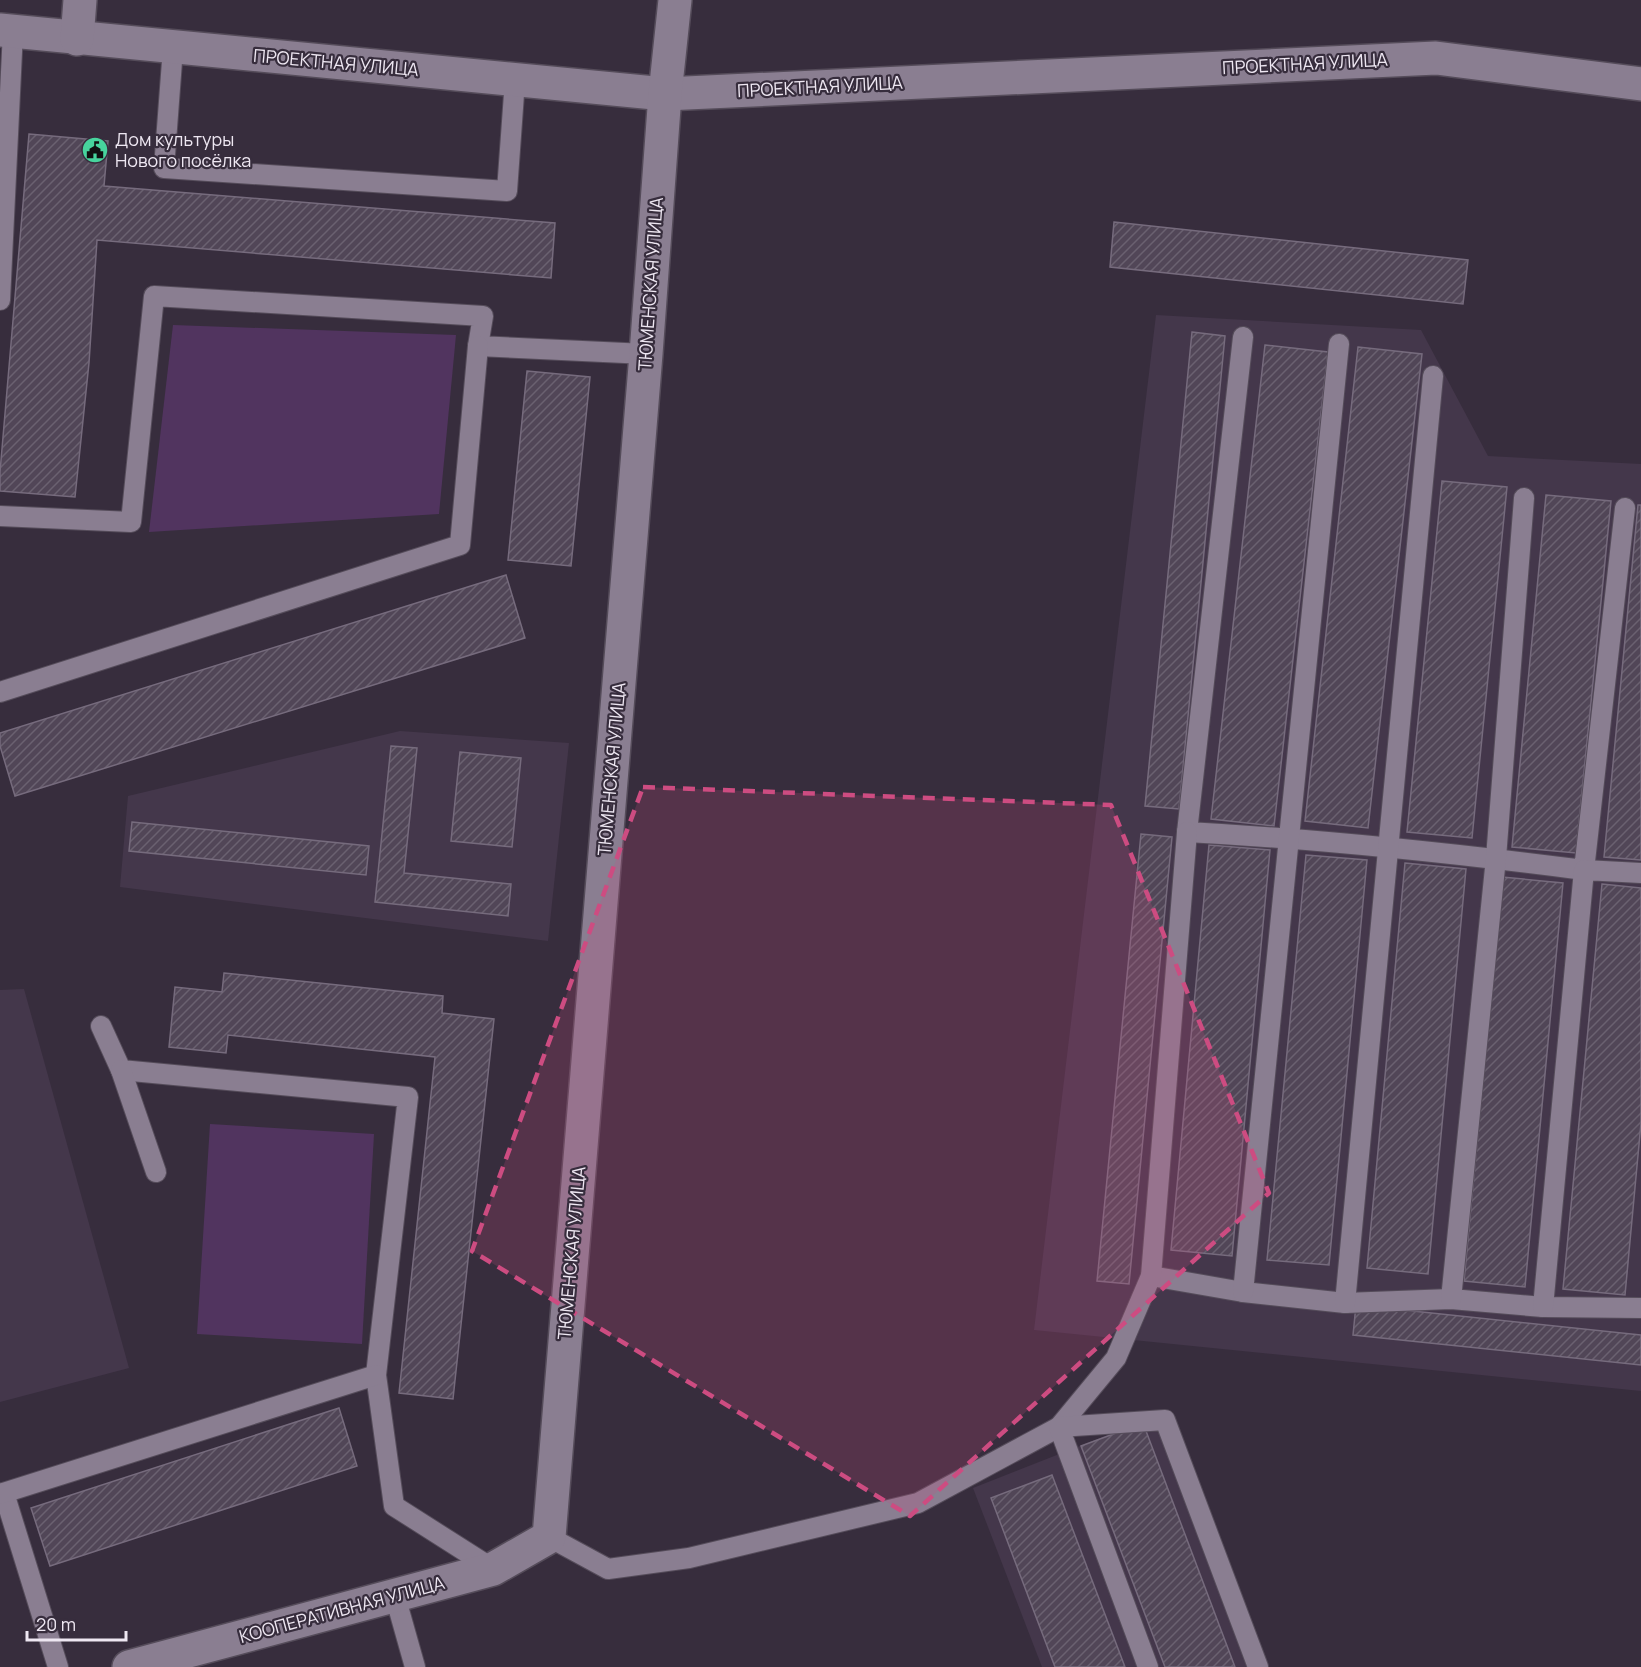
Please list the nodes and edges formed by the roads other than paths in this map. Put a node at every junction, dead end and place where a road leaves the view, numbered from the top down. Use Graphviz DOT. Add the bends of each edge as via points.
graph roads {
  1 [pos="80,0"];
  2 [pos="675,0"];
  3 [pos="7,31"];
  4 [pos="77,39"];
  5 [pos="173,48"];
  6 [pos="515,80"];
  7 [pos="1641,84"];
  8 [pos="665,94"];
  9 [pos="0,300"];
  10 [pos="1244,337"];
  11 [pos="1339,344"];
  12 [pos="478,346"];
  13 [pos="646,354"];
  14 [pos="1433,376"];
  15 [pos="1524,498"];
  16 [pos="1625,508"];
  17 [pos="0,516"];
  18 [pos="0,692"];
  19 [pos="1187,832"];
  20 [pos="1288,837"];
  21 [pos="1388,847"];
  22 [pos="1496,858"];
  23 [pos="1584,870"];
  24 [pos="1641,873"];
  25 [pos="101,1026"];
  26 [pos="121,1070"];
  27 [pos="156,1172"];
  28 [pos="1151,1276"];
  29 [pos="1243,1292"];
  30 [pos="1451,1299"];
  31 [pos="1346,1303"];
  32 [pos="1543,1307"];
  33 [pos="1641,1308"];
  34 [pos="376,1375"];
  35 [pos="1059,1427"];
  36 [pos="2,1493"];
  37 [pos="549,1537"];
  38 [pos="493,1569"];
  39 [pos="395,1596"];
  40 [pos="58,1667"];
  41 [pos="129,1667"];
  42 [pos="415,1667"];
  43 [pos="1148,1667"];
  44 [pos="1258,1667"];
  1 -- 4 [label="street"];
  2 -- 8 [label="street, ТЮМЕНСКАЯ УЛИЦА"];
  3 -- 4 [label="street, ПРОЕКТНАЯ УЛИЦА"];
  3 -- 9 [label="lane"];
  4 -- 5 [label="street, ПРОЕКТНАЯ УЛИЦА"];
  5 -- 6 [label="street, ПРОЕКТНАЯ УЛИЦА"];
  5 -- 6 [label="lane" via="164,168 507,191"];
  6 -- 8 [label="street, ПРОЕКТНАЯ УЛИЦА"];
  7 -- 8 [label="street, ПРОЕКТНАЯ УЛИЦА" via="1436,58"];
  8 -- 13 [label="street, ТЮМЕНСКАЯ УЛИЦА"];
  10 -- 19 [label="lane"];
  11 -- 20 [label="lane"];
  12 -- 13 [label="lane"];
  12 -- 17 [label="lane" via="483,316 154,296 132,522"];
  12 -- 18 [label="lane" via="460,545"];
  13 -- 37 [label="street, ТЮМЕНСКАЯ УЛИЦА"];
  14 -- 21 [label="lane"];
  15 -- 22 [label="lane"];
  16 -- 23 [label="lane"];
  19 -- 20 [label="lane"];
  19 -- 28 [label="lane"];
  20 -- 21 [label="lane"];
  20 -- 29 [label="lane"];
  21 -- 22 [label="lane"];
  21 -- 31 [label="lane"];
  22 -- 23 [label="lane"];
  22 -- 30 [label="lane"];
  23 -- 24 [label="lane"];
  23 -- 32 [label="lane"];
  25 -- 26 [label="lane"];
  26 -- 27 [label="lane"];
  26 -- 34 [label="lane" via="408,1097"];
  28 -- 29 [label="lane"];
  28 -- 35 [label="lane" via="1116,1358"];
  29 -- 31 [label="lane"];
  30 -- 31 [label="lane"];
  30 -- 32 [label="lane"];
  32 -- 33 [label="lane"];
  34 -- 36 [label="lane"];
  34 -- 38 [label="lane" via="394,1506"];
  35 -- 37 [label="lane" via="918,1503 689,1558 608,1569"];
  35 -- 43 [label="lane"];
  35 -- 44 [label="lane" via="1165,1420"];
  36 -- 40 [label="lane"];
  37 -- 38 [label="street, КООПЕРАТИВНАЯ УЛИЦА"];
  38 -- 39 [label="street, КООПЕРАТИВНАЯ УЛИЦА"];
  39 -- 41 [label="street, КООПЕРАТИВНАЯ УЛИЦА"];
  39 -- 42 [label="lane"];
}
